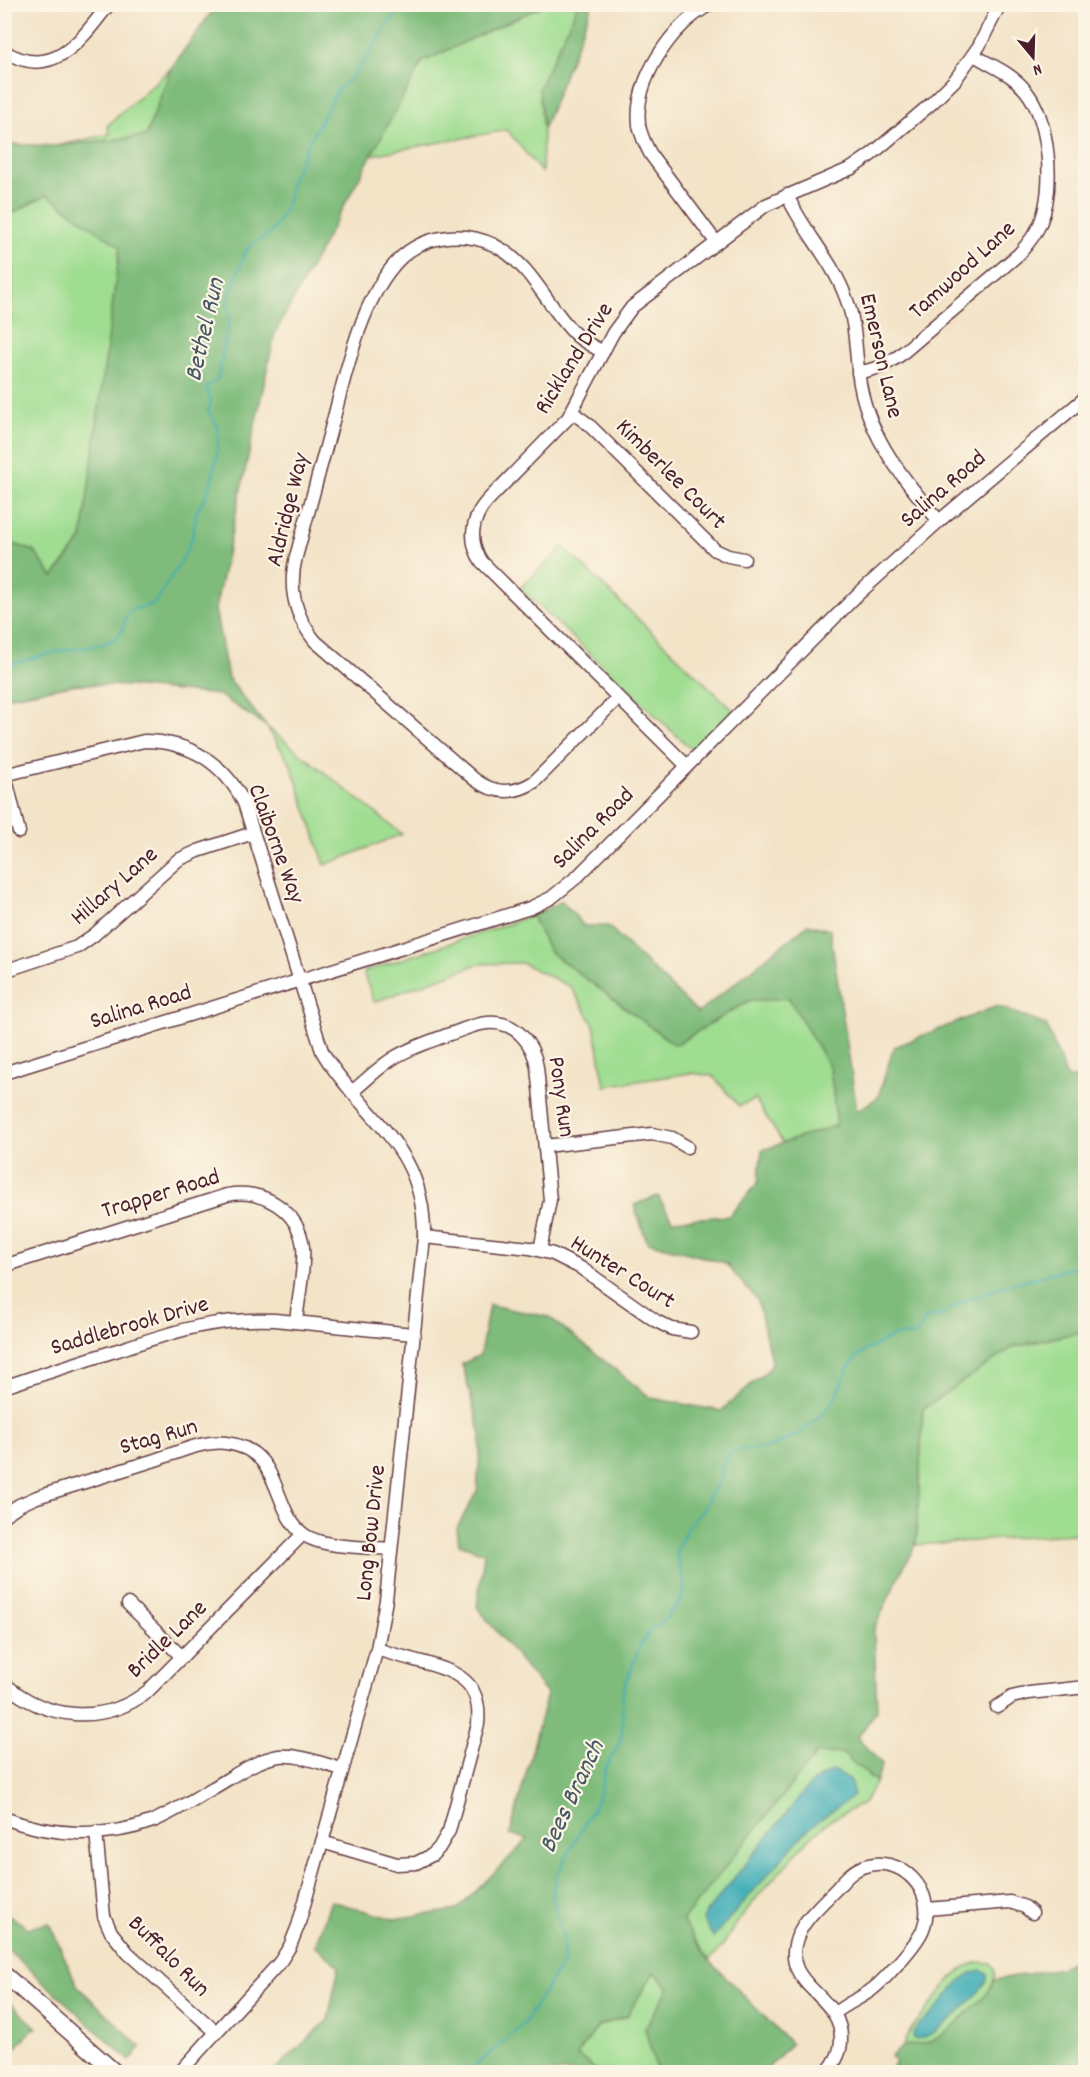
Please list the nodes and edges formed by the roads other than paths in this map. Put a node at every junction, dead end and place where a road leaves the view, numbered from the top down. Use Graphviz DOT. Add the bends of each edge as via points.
graph roads {
  1 [pos="110,4"];
  2 [pos="711,4"];
  3 [pos="996,6"];
  4 [pos="4,51"];
  5 [pos="974,55"];
  6 [pos="787,195"];
  7 [pos="716,242"];
  8 [pos="603,352"];
  9 [pos="858,373"];
  10 [pos="1086,397"];
  11 [pos="572,412"];
  12 [pos="939,521"];
  13 [pos="744,559"];
  14 [pos="618,698"];
  15 [pos="686,765"];
  16 [pos="5,775"];
  17 [pos="19,832"];
  18 [pos="253,833"];
  19 [pos="4,971"];
  20 [pos="299,980"];
  21 [pos="4,1073"];
  22 [pos="352,1092"];
  23 [pos="545,1146"];
  24 [pos="687,1147"];
  25 [pos="424,1237"];
  26 [pos="540,1250"];
  27 [pos="4,1266"];
  28 [pos="296,1322"];
  29 [pos="691,1332"];
  30 [pos="413,1334"];
  31 [pos="4,1387"];
  32 [pos="4,1515"];
  33 [pos="303,1534"];
  34 [pos="391,1549"];
  35 [pos="128,1604"];
  36 [pos="377,1649"];
  37 [pos="182,1658"];
  38 [pos="4,1683"];
  39 [pos="1086,1687"];
  40 [pos="997,1707"];
  41 [pos="342,1769"];
  42 [pos="4,1818"];
  43 [pos="96,1832"];
  44 [pos="322,1842"];
  45 [pos="927,1909"];
  46 [pos="1032,1913"];
  47 [pos="4,1974"];
  48 [pos="835,2013"];
  49 [pos="216,2032"];
  50 [pos="115,2073"];
  51 [pos="180,2073"];
  52 [pos="827,2073"];
  1 -- 4 [label="street" via="80,42 65,53 41,62 27,62"];
  2 -- 7 [label="street" via="682,24 663,49 643,91 639,116 643,140 654,160"];
  3 -- 5 [label="street, Rickland Drive"];
  5 -- 6 [label="street, Rickland Drive" via="940,95 865,160"];
  5 -- 9 [label="street, Tamwood Lane" via="1014,78 1038,112 1046,138 1047,162 1047,201 1041,223 1019,254 899,356 881,367"];
  6 -- 7 [label="street, Rickland Drive"];
  6 -- 9 [label="street, Emerson Lane" via="847,300"];
  7 -- 8 [label="street, Rickland Drive" via="632,308"];
  8 -- 11 [label="street, Rickland Drive"];
  8 -- 14 [label="street, Aldridge Way" via="575,334 522,266 494,245 472,238 445,237 404,255 380,285 351,355 296,557 292,588 300,617 315,641 474,779 494,791 517,790 534,782"];
  9 -- 12 [label="street, Emerson Lane" via="868,414 885,451"];
  10 -- 12 [label="street, Salina Road"];
  11 -- 13 [label="street, Kimberlee Court" via="715,550"];
  11 -- 14 [label="street, Rickland Drive" via="481,509 474,524 474,544 482,562"];
  12 -- 15 [label="street, Salina Road" via="856,596"];
  14 -- 15 [label="street, Rickland Drive"];
  15 -- 20 [label="street, Salina Road" via="577,877 551,898 530,908"];
  16 -- 17 [label="street"];
  16 -- 18 [label="street, Claiborne Way" via="131,743 170,743 204,756 220,769 239,794"];
  18 -- 19 [label="street, Hillary Lane" via="178,860 77,947"];
  18 -- 20 [label="street, Claiborne Way"];
  20 -- 21 [label="street, Salina Road"];
  20 -- 22 [label="street, Long Bow Drive" via="322,1051"];
  22 -- 23 [label="street, Pony Run" via="406,1051 486,1023 501,1024 517,1031 533,1050"];
  22 -- 25 [label="street, Long Bow Drive" via="409,1164 421,1196"];
  23 -- 24 [label="street" via="652,1134 672,1138"];
  23 -- 26 [label="street, Pony Run" via="550,1200"];
  25 -- 26 [label="street, Hunter Court"];
  25 -- 30 [label="street, Long Bow Drive"];
  26 -- 29 [label="street, Hunter Court" via="581,1268 656,1321"];
  27 -- 28 [label="street, Trapper Road" via="227,1195 250,1194 281,1207 300,1234 303,1251"];
  28 -- 30 [label="street, Saddlebrook Drive"];
  28 -- 31 [label="street, Saddlebrook Drive" via="253,1319 194,1326"];
  30 -- 34 [label="street, Long Bow Drive"];
  32 -- 33 [label="street, Stag Run" via="37,1497 197,1446 226,1443 252,1453 264,1464 290,1518"];
  33 -- 34 [label="street" via="324,1543"];
  33 -- 37 [label="street, Bridle Lane"];
  34 -- 36 [label="street, Long Bow Drive"];
  35 -- 37 [label="street"];
  36 -- 41 [label="street, Long Bow Drive"];
  36 -- 44 [label="street" via="456,1673 469,1684 476,1698 478,1724 449,1831 432,1855 407,1864"];
  37 -- 38 [label="street, Bridle Lane" via="135,1700 89,1715 43,1708"];
  39 -- 40 [label="street" via="1012,1696"];
  41 -- 43 [label="street" via="300,1757 273,1758 255,1764 159,1818"];
  41 -- 44 [label="street, Long Bow Drive"];
  42 -- 43 [label="street" via="52,1831"];
  43 -- 49 [label="street, Buffalo Run" via="104,1916 111,1932 128,1953"];
  44 -- 49 [label="street, Long Bow Drive" via="290,1946 272,1972"];
  45 -- 46 [label="street" via="1010,1902"];
  45 -- 48 [label="street" via="923,1929 913,1946 876,1986"];
  45 -- 48 [label="street" via="921,1888 910,1875 896,1866 880,1864 849,1875 807,1921 796,1943 798,1971 808,1987"];
  47 -- 50 [label="main road"];
  48 -- 52 [label="street" via="841,2031 840,2052"];
  49 -- 51 [label="street, Long Bow Drive"];
}
